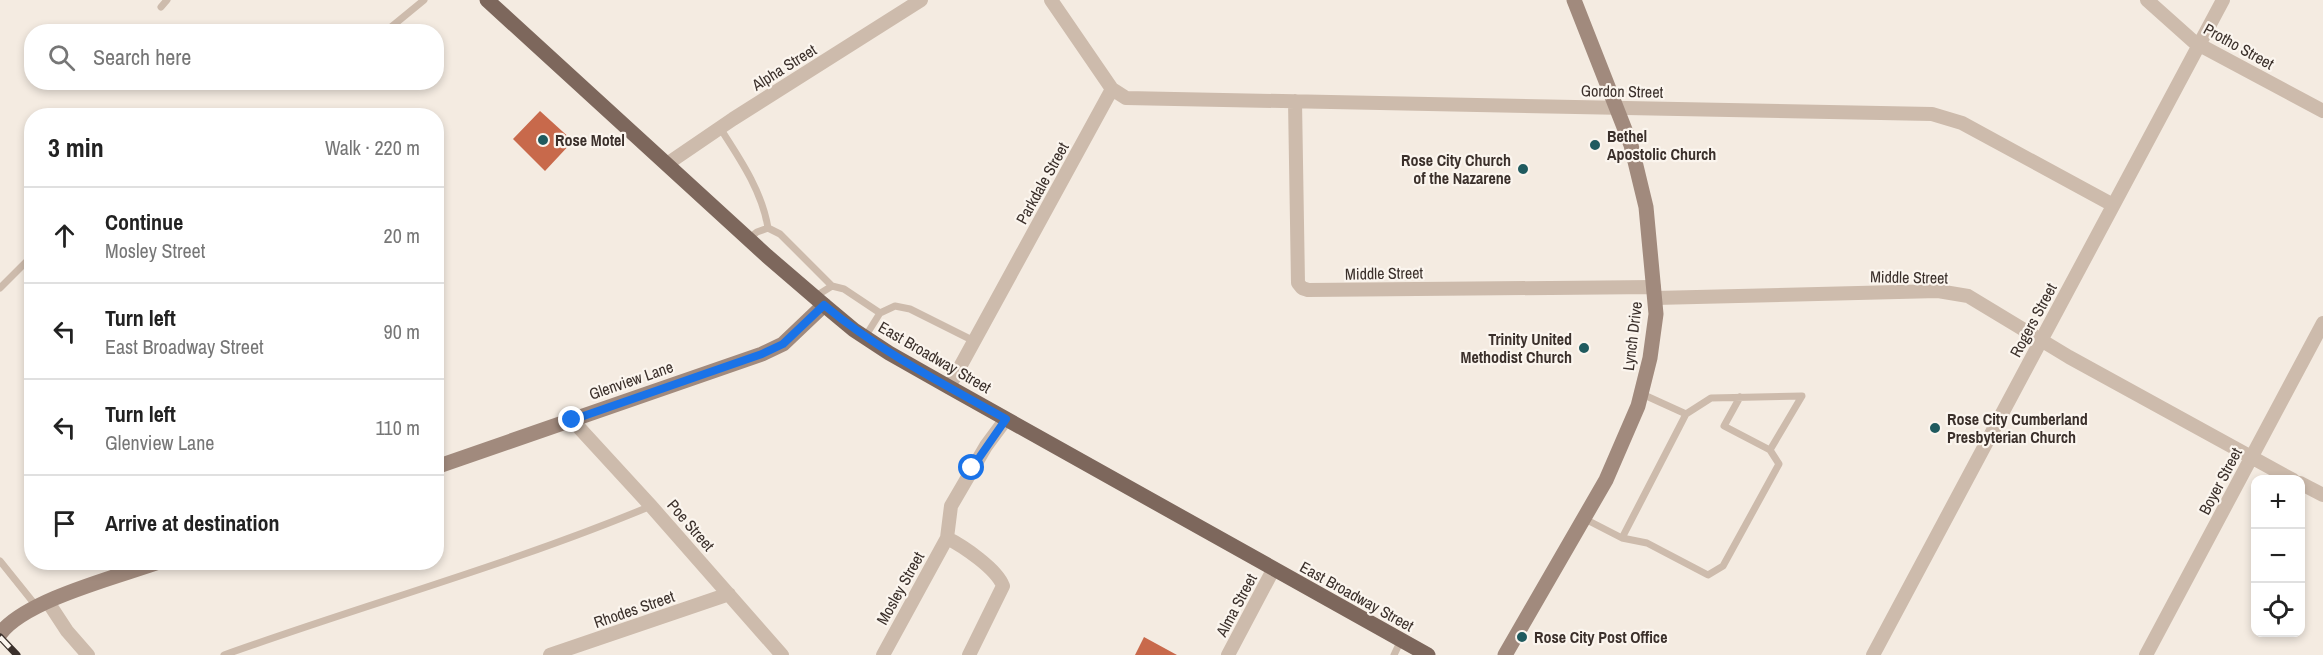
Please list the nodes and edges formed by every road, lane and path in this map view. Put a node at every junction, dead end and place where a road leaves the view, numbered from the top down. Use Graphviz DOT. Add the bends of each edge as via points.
graph roads {
  1 [pos="167,0"];
  2 [pos="424,0"];
  3 [pos="487,0"];
  4 [pos="921,0"];
  5 [pos="1051,0"];
  6 [pos="1574,0"];
  7 [pos="2146,0"];
  8 [pos="2223,0"];
  9 [pos="161,7"];
  10 [pos="395,24"];
  11 [pos="2199,45"];
  12 [pos="1112,89"];
  13 [pos="1295,101"];
  14 [pos="1617,107"];
  15 [pos="2323,111"];
  16 [pos="720,128"];
  17 [pos="667,164"];
  18 [pos="2113,205"];
  19 [pos="768,228"];
  20 [pos="748,239"];
  21 [pos="24,264"];
  22 [pos="832,286"];
  23 [pos="0,288"];
  24 [pos="1655,292"];
  25 [pos="820,301"];
  26 [pos="880,313"];
  27 [pos="2323,323"];
  28 [pos="865,337"];
  29 [pos="2040,340"];
  30 [pos="974,341"];
  31 [pos="949,387"];
  32 [pos="1641,394"];
  33 [pos="1740,397"];
  34 [pos="1686,414"];
  35 [pos="1006,419"];
  36 [pos="572,420"];
  37 [pos="1770,450"];
  38 [pos="2252,457"];
  39 [pos="444,463"];
  40 [pos="2284,475"];
  41 [pos="2305,485"];
  42 [pos="2323,495"];
  43 [pos="651,506"];
  44 [pos="1585,519"];
  45 [pos="947,538"];
  46 [pos="1622,538"];
  47 [pos="0,561"];
  48 [pos="137,570"];
  49 [pos="1274,570"];
  50 [pos="729,594"];
  51 [pos="43,604"];
  52 [pos="0,634"];
  53 [pos="1401,640"];
  54 [pos="88,655"];
  55 [pos="224,655"];
  56 [pos="550,655"];
  57 [pos="782,655"];
  58 [pos="883,655"];
  59 [pos="969,655"];
  60 [pos="1228,655"];
  61 [pos="1394,655"];
  62 [pos="1428,655"];
  63 [pos="1505,655"];
  64 [pos="1873,655"];
  65 [pos="2146,655"];
  1 -- 9 [label="lane"];
  2 -- 10 [label="lane"];
  3 -- 17 [label="main road, East Broadway Street"];
  4 -- 16 [label="street, Alpha Street"];
  5 -- 12 [label="street"];
  6 -- 14 [label="main road, Lynch Drive"];
  7 -- 11 [label="street, Protho Street"];
  8 -- 11 [label="street, Rogers Street"];
  11 -- 15 [label="street, Protho Street"];
  11 -- 18 [label="street, Rogers Street"];
  12 -- 13 [label="street, Gordon Street" via="1126,98"];
  12 -- 30 [label="street, Parkdale Street"];
  13 -- 14 [label="street, Gordon Street"];
  13 -- 24 [label="street, Middle Street" via="1298,283 1302,288"];
  14 -- 18 [label="street, Gordon Street" via="1932,114 1962,123"];
  14 -- 24 [label="main road, Lynch Drive" via="1646,207"];
  16 -- 17 [label="street, Alpha Street"];
  16 -- 19 [label="lane" via="763,204"];
  17 -- 20 [label="main road, East Broadway Street"];
  18 -- 29 [label="street, Rogers Street"];
  19 -- 20 [label="lane"];
  19 -- 22 [label="lane" via="780,234"];
  20 -- 25 [label="main road, East Broadway Street"];
  21 -- 23 [label="lane"];
  22 -- 25 [label="lane"];
  22 -- 26 [label="lane" via="844,289"];
  24 -- 29 [label="street, Middle Street" via="1938,291 1968,296"];
  24 -- 32 [label="main road, Lynch Drive" via="1650,358"];
  25 -- 28 [label="main road, East Broadway Street"];
  25 -- 36 [label="main road, Glenview Lane" via="783,344"];
  26 -- 28 [label="lane"];
  26 -- 30 [label="lane" via="895,306 910,309"];
  27 -- 38 [label="street, Boyer Street"];
  28 -- 31 [label="main road, East Broadway Street"];
  29 -- 38 [label="street, Middle Street"];
  29 -- 64 [label="street, Rogers Street"];
  30 -- 31 [label="street, Parkdale Street"];
  31 -- 35 [label="main road, East Broadway Street"];
  32 -- 34 [label="lane"];
  32 -- 44 [label="main road, Lynch Drive" via="1606,480"];
  33 -- 34 [label="lane" via="1711,398"];
  33 -- 37 [label="lane" via="1724,426"];
  33 -- 37 [label="lane" via="1802,396"];
  34 -- 46 [label="lane"];
  35 -- 45 [label="street, Mosley Street" via="951,506"];
  35 -- 49 [label="main road, East Broadway Street"];
  36 -- 39 [label="main road, Glenview Lane"];
  36 -- 43 [label="street, Poe Street"];
  37 -- 46 [label="lane" via="1779,464 1723,566 1708,575 1647,543"];
  38 -- 40 [label="street, Middle Street"];
  38 -- 65 [label="street, Boyer Street"];
  41 -- 42 [label="street"];
  43 -- 50 [label="street, Poe Street"];
  43 -- 55 [label="lane" via="464,576"];
  44 -- 46 [label="lane"];
  44 -- 63 [label="main road, Lynch Drive"];
  45 -- 58 [label="street, Mosley Street"];
  45 -- 59 [label="street" via="978,559 1003,586"];
  47 -- 51 [label="lane"];
  48 -- 51 [label="main road"];
  49 -- 53 [label="main road, East Broadway Street"];
  49 -- 60 [label="street, Alma Street"];
  50 -- 56 [label="street, Rhodes Street"];
  50 -- 57 [label="street, Poe Street"];
  51 -- 52 [label="main road" via="22,614"];
  51 -- 54 [label="street"];
  53 -- 61 [label="lane"];
  53 -- 62 [label="main road, East Broadway Street"];
}
